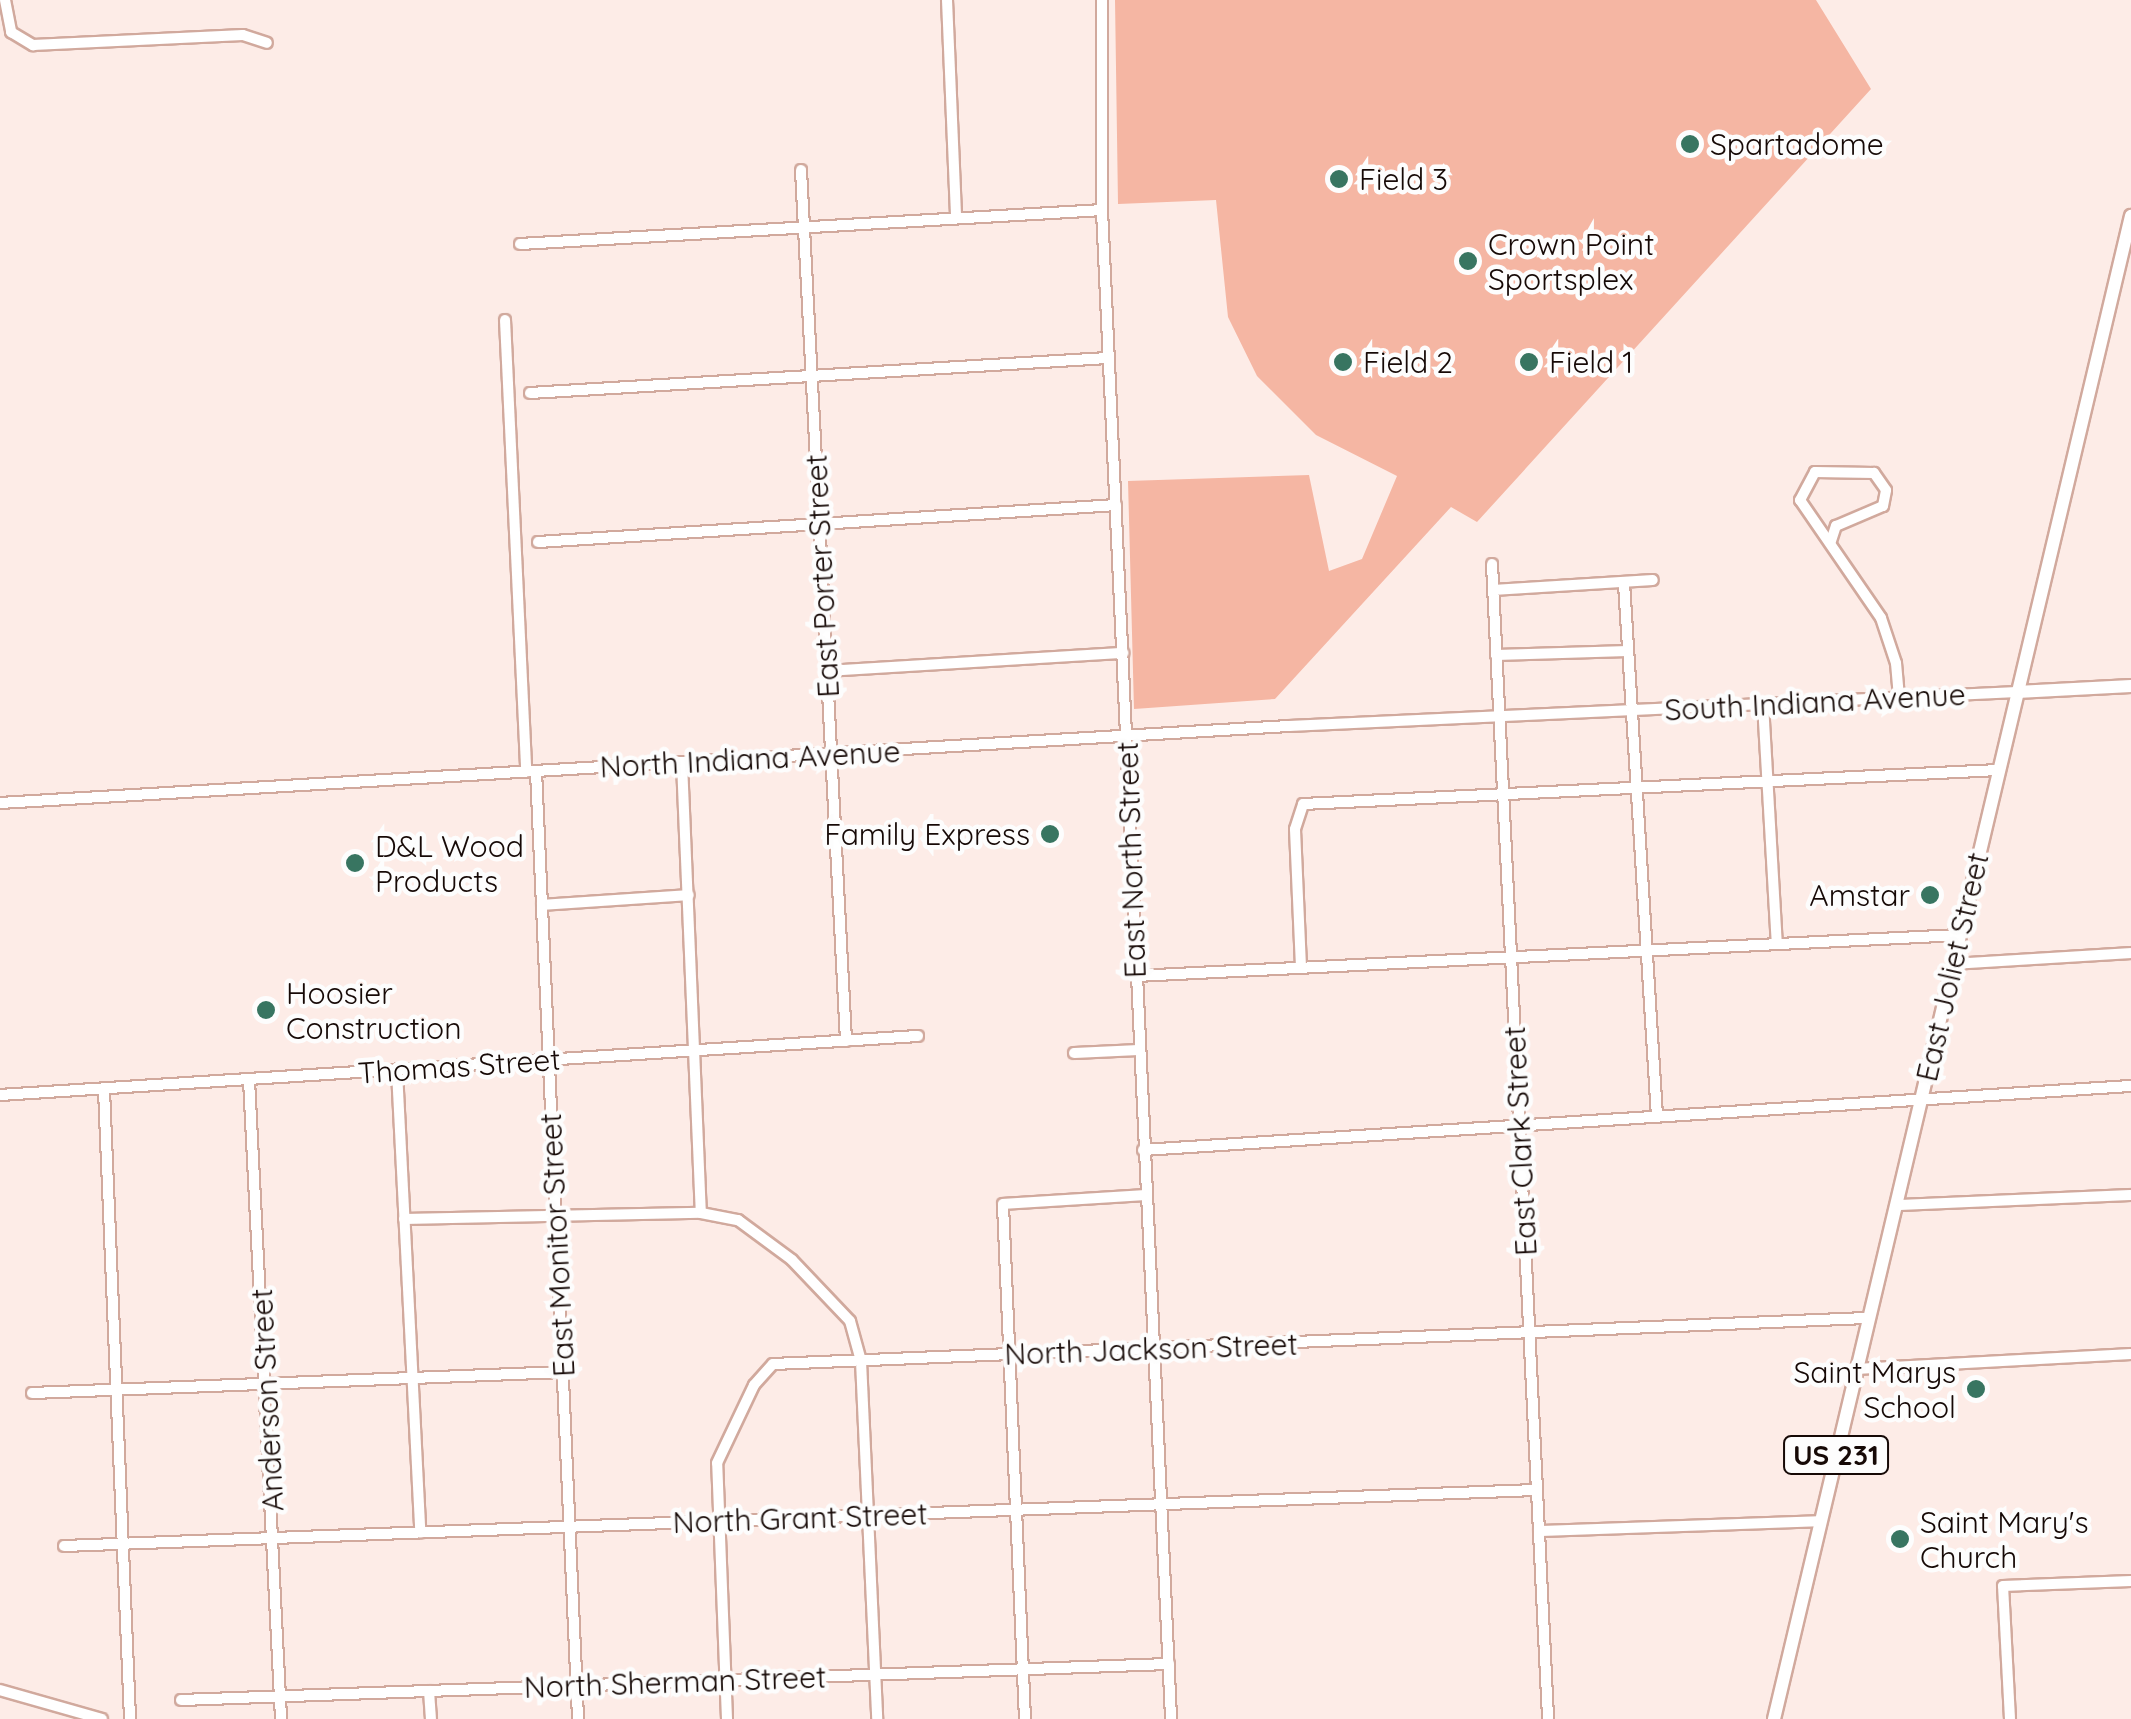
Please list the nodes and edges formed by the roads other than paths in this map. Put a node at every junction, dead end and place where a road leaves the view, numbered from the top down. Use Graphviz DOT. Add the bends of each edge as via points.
graph roads {
  1 [pos="6,0"];
  2 [pos="947,0"];
  3 [pos="1102,0"];
  4 [pos="268,43"];
  5 [pos="802,170"];
  6 [pos="1102,210"];
  7 [pos="2131,216"];
  8 [pos="956,218"];
  9 [pos="806,227"];
  10 [pos="520,244"];
  11 [pos="505,320"];
  12 [pos="1108,358"];
  13 [pos="811,376"];
  14 [pos="530,392"];
  15 [pos="1116,505"];
  16 [pos="820,522"];
  17 [pos="538,542"];
  18 [pos="1832,542"];
  19 [pos="1492,564"];
  20 [pos="1653,580"];
  21 [pos="1624,583"];
  22 [pos="1493,590"];
  23 [pos="1628,650"];
  24 [pos="1123,653"];
  25 [pos="1496,656"];
  26 [pos="827,671"];
  27 [pos="2131,686"];
  28 [pos="2018,692"];
  29 [pos="1899,698"];
  30 [pos="1764,704"];
  31 [pos="1632,710"];
  32 [pos="1500,716"];
  33 [pos="1126,736"];
  34 [pos="832,754"];
  35 [pos="682,763"];
  36 [pos="1998,770"];
  37 [pos="531,771"];
  38 [pos="1768,780"];
  39 [pos="1636,787"];
  40 [pos="1503,794"];
  41 [pos="0,803"];
  42 [pos="689,895"];
  43 [pos="542,905"];
  44 [pos="1960,935"];
  45 [pos="1777,944"];
  46 [pos="1646,951"];
  47 [pos="2131,953"];
  48 [pos="1511,958"];
  49 [pos="1952,964"];
  50 [pos="1301,967"];
  51 [pos="1136,976"];
  52 [pos="918,1036"];
  53 [pos="846,1041"];
  54 [pos="1138,1050"];
  55 [pos="698,1051"];
  56 [pos="1074,1053"];
  57 [pos="549,1059"];
  58 [pos="397,1071"];
  59 [pos="249,1080"];
  60 [pos="2131,1086"];
  61 [pos="104,1090"];
  62 [pos="0,1094"];
  63 [pos="1921,1099"];
  64 [pos="1657,1116"];
  65 [pos="1519,1126"];
  66 [pos="1143,1150"];
  67 [pos="1146,1195"];
  68 [pos="2131,1195"];
  69 [pos="1899,1206"];
  70 [pos="701,1213"];
  71 [pos="556,1218"];
  72 [pos="404,1219"];
  73 [pos="1868,1318"];
  74 [pos="1529,1333"];
  75 [pos="1154,1349"];
  76 [pos="1010,1354"];
  77 [pos="2131,1354"];
  78 [pos="860,1360"];
  79 [pos="1856,1369"];
  80 [pos="563,1372"];
  81 [pos="412,1378"];
  82 [pos="267,1385"];
  83 [pos="117,1389"];
  84 [pos="32,1394"];
  85 [pos="1537,1490"];
  86 [pos="1160,1504"];
  87 [pos="1017,1510"];
  88 [pos="867,1516"];
  89 [pos="719,1521"];
  90 [pos="1820,1521"];
  91 [pos="570,1527"];
  92 [pos="1539,1531"];
  93 [pos="420,1532"];
  94 [pos="274,1538"];
  95 [pos="124,1544"];
  96 [pos="64,1546"];
  97 [pos="2131,1581"];
  98 [pos="1168,1664"];
  99 [pos="1023,1670"];
  100 [pos="874,1675"];
  101 [pos="726,1680"];
  102 [pos="576,1686"];
  103 [pos="0,1690"];
  104 [pos="430,1691"];
  105 [pos="280,1696"];
  106 [pos="181,1700"];
  107 [pos="102,1719"];
  108 [pos="130,1719"];
  109 [pos="281,1719"];
  110 [pos="430,1719"];
  111 [pos="578,1719"];
  112 [pos="727,1719"];
  113 [pos="876,1719"];
  114 [pos="1025,1719"];
  115 [pos="1172,1719"];
  116 [pos="1548,1719"];
  117 [pos="1774,1719"];
  118 [pos="2010,1719"];
  1 -- 4 [label="street" via="12,32 33,45 243,34"];
  2 -- 8 [label="street"];
  3 -- 6 [label="street, East North Street"];
  5 -- 9 [label="street, East Porter Street"];
  6 -- 8 [label="street"];
  6 -- 12 [label="street, East North Street"];
  7 -- 28 [label="main road, East Joliet Street / US 231"];
  8 -- 9 [label="street"];
  9 -- 10 [label="street"];
  9 -- 13 [label="street, East Porter Street"];
  11 -- 37 [label="street, East Monitor Street"];
  12 -- 13 [label="street"];
  12 -- 15 [label="street, East North Street"];
  13 -- 14 [label="street"];
  13 -- 16 [label="street, East Porter Street"];
  15 -- 16 [label="street"];
  15 -- 24 [label="street, East North Street"];
  16 -- 17 [label="street"];
  16 -- 26 [label="street, East Porter Street"];
  18 -- 18 [label="street" via="1804,507 1804,484 1824,470 1874,472 1886,490 1882,506 1836,526"];
  18 -- 29 [label="street" via="1880,618"];
  19 -- 22 [label="street, East Clark Street"];
  20 -- 21 [label="street"];
  21 -- 22 [label="street"];
  21 -- 23 [label="street"];
  22 -- 25 [label="street, East Clark Street"];
  23 -- 25 [label="street"];
  23 -- 31 [label="street"];
  24 -- 26 [label="street"];
  24 -- 33 [label="street, East North Street"];
  25 -- 32 [label="street, East Clark Street"];
  26 -- 34 [label="street, East Porter Street"];
  27 -- 28 [label="main road, South Indiana Avenue"];
  28 -- 29 [label="street, South Indiana Avenue"];
  28 -- 36 [label="main road, East Joliet Street / US 231"];
  29 -- 30 [label="street, South Indiana Avenue"];
  30 -- 31 [label="street, South Indiana Avenue"];
  30 -- 38 [label="street"];
  31 -- 32 [label="street, South Indiana Avenue"];
  31 -- 39 [label="street"];
  32 -- 33 [label="street, North Indiana Avenue"];
  32 -- 40 [label="street, East Clark Street"];
  33 -- 34 [label="street, North Indiana Avenue"];
  33 -- 51 [label="street, East North Street"];
  34 -- 35 [label="street, North Indiana Avenue"];
  34 -- 53 [label="street, East Porter Street"];
  35 -- 37 [label="street, North Indiana Avenue"];
  35 -- 42 [label="street"];
  36 -- 38 [label="street"];
  36 -- 44 [label="main road, East Joliet Street / US 231"];
  37 -- 41 [label="street, North Indiana Avenue"];
  37 -- 43 [label="street, East Monitor Street"];
  38 -- 39 [label="street"];
  38 -- 45 [label="street"];
  39 -- 40 [label="street"];
  39 -- 46 [label="street"];
  40 -- 48 [label="street, East Clark Street"];
  40 -- 50 [label="street" via="1298,808"];
  42 -- 43 [label="street"];
  42 -- 55 [label="street"];
  43 -- 57 [label="street, East Monitor Street"];
  44 -- 45 [label="street"];
  44 -- 49 [label="main road, East Joliet Street / US 231"];
  45 -- 46 [label="street"];
  46 -- 48 [label="street"];
  46 -- 64 [label="street"];
  47 -- 49 [label="street"];
  48 -- 50 [label="street"];
  48 -- 65 [label="street, East Clark Street"];
  49 -- 63 [label="main road, East Joliet Street / US 231"];
  50 -- 51 [label="street"];
  51 -- 54 [label="street, East North Street"];
  52 -- 53 [label="street, Thomas Street"];
  53 -- 55 [label="street, Thomas Street"];
  54 -- 56 [label="street"];
  54 -- 66 [label="street, East North Street"];
  55 -- 57 [label="street, Thomas Street"];
  55 -- 70 [label="street"];
  57 -- 58 [label="street, Thomas Street"];
  57 -- 71 [label="street, East Monitor Street"];
  58 -- 59 [label="street, Thomas Street"];
  58 -- 72 [label="street"];
  59 -- 61 [label="street, Thomas Street"];
  59 -- 82 [label="street, Anderson Street"];
  60 -- 63 [label="street"];
  61 -- 62 [label="street, Thomas Street"];
  61 -- 83 [label="street"];
  63 -- 64 [label="street"];
  63 -- 69 [label="main road, East Joliet Street / US 231"];
  64 -- 65 [label="street"];
  65 -- 66 [label="street"];
  65 -- 74 [label="street, East Clark Street"];
  66 -- 67 [label="street, East North Street"];
  67 -- 75 [label="street, East North Street"];
  67 -- 76 [label="street" via="1003,1204"];
  68 -- 69 [label="street"];
  69 -- 73 [label="main road, East Joliet Street / US 231"];
  70 -- 71 [label="street"];
  70 -- 78 [label="street" via="738,1220 792,1260 850,1321"];
  71 -- 72 [label="street"];
  71 -- 80 [label="street, East Monitor Street"];
  72 -- 81 [label="street"];
  73 -- 74 [label="street, North Jackson Street"];
  73 -- 79 [label="main road, East Joliet Street / US 231"];
  74 -- 75 [label="street, North Jackson Street"];
  74 -- 85 [label="street, East Clark Street"];
  75 -- 76 [label="street, North Jackson Street"];
  75 -- 86 [label="street, East North Street"];
  76 -- 78 [label="street, North Jackson Street"];
  76 -- 87 [label="street"];
  77 -- 79 [label="street"];
  78 -- 88 [label="street"];
  78 -- 89 [label="street, North Jackson Street" via="773,1364 721,1445"];
  79 -- 90 [label="main road, East Joliet Street / US 231"];
  80 -- 81 [label="street"];
  80 -- 91 [label="street, East Monitor Street"];
  81 -- 82 [label="street"];
  81 -- 93 [label="street"];
  82 -- 83 [label="street"];
  82 -- 94 [label="street, Anderson Street"];
  83 -- 84 [label="street"];
  83 -- 95 [label="street"];
  85 -- 86 [label="street, North Grant Street"];
  85 -- 92 [label="street, East Clark Street"];
  86 -- 87 [label="street, North Grant Street"];
  86 -- 98 [label="street, East North Street"];
  87 -- 88 [label="street, North Grant Street"];
  87 -- 99 [label="street"];
  88 -- 89 [label="street, North Grant Street"];
  88 -- 100 [label="street"];
  89 -- 91 [label="street, North Grant Street"];
  89 -- 101 [label="street"];
  90 -- 92 [label="street"];
  90 -- 117 [label="main road, East Joliet Street / US 231"];
  91 -- 93 [label="street, North Grant Street"];
  91 -- 102 [label="street, East Monitor Street"];
  92 -- 116 [label="street, East Clark Street"];
  93 -- 94 [label="street, North Grant Street"];
  94 -- 95 [label="street, North Grant Street"];
  94 -- 105 [label="street, Anderson Street"];
  95 -- 96 [label="street, North Grant Street"];
  95 -- 108 [label="street"];
  97 -- 118 [label="street" via="2003,1586"];
  98 -- 99 [label="street, North Sherman Street"];
  98 -- 115 [label="street, East North Street"];
  99 -- 100 [label="street, North Sherman Street"];
  99 -- 114 [label="street"];
  100 -- 101 [label="street, North Sherman Street"];
  100 -- 113 [label="street"];
  101 -- 102 [label="street, North Sherman Street"];
  101 -- 112 [label="street"];
  102 -- 104 [label="street, North Sherman Street"];
  102 -- 111 [label="street, East Monitor Street"];
  103 -- 107 [label="street"];
  104 -- 105 [label="street, North Sherman Street"];
  104 -- 110 [label="street"];
  105 -- 106 [label="street, North Sherman Street"];
  105 -- 109 [label="street, Anderson Street"];
}
